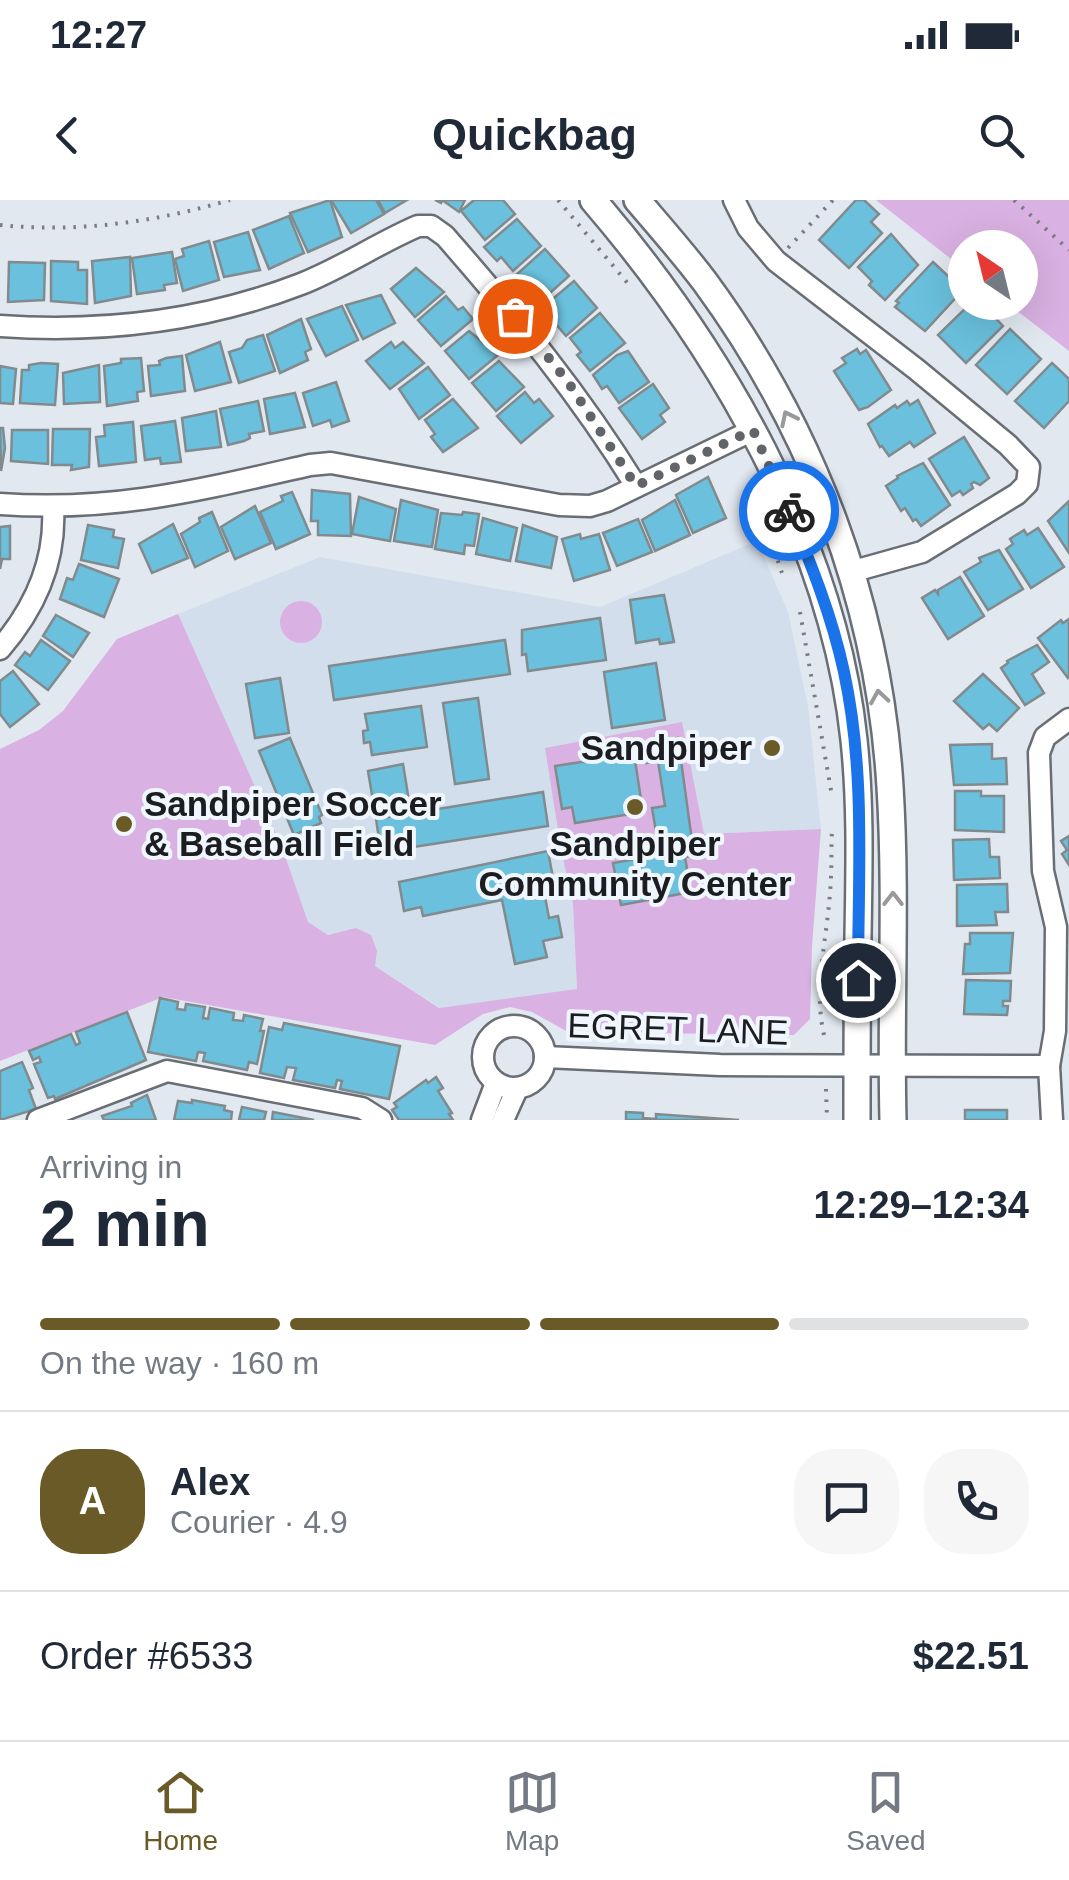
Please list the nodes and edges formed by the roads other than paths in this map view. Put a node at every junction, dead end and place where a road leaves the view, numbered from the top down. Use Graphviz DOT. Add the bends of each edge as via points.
graph roads {
  1 [pos="593,200"];
  2 [pos="637,200"];
  3 [pos="734,200"];
  4 [pos="0,326"];
  5 [pos="753,430"];
  6 [pos="636,486"];
  7 [pos="0,504"];
  8 [pos="52,508"];
  9 [pos="854,572"];
  10 [pos="822,589"];
  11 [pos="862,610"];
  12 [pos="0,649"];
  13 [pos="1068,720"];
  14 [pos="1062,925"];
  15 [pos="1062,991"];
  16 [pos="545,1057"];
  17 [pos="857,1066"];
  18 [pos="892,1066"];
  19 [pos="1049,1066"];
  20 [pos="496,1083"];
  21 [pos="517,1088"];
  22 [pos="38,1120"];
  23 [pos="381,1120"];
  24 [pos="482,1120"];
  25 [pos="503,1120"];
  26 [pos="856,1120"];
  27 [pos="893,1120"];
  28 [pos="1052,1120"];
  1 -- 5 [label="main road" via="647,265"];
  9 -- 2 [label="main road, one-way" via="787,414 758,363 704,280"];
  3 -- 9 [label="street" via="776,261 916,369 1029,468 1017,494 922,552"];
  4 -- 6 [label="street" via="99,328 236,306 431,226 538,343"];
  5 -- 6 [label="street"];
  5 -- 10 [label="main road"];
  6 -- 8 [label="street" via="590,506 559,504 332,463 169,497"];
  7 -- 8 [label="street"];
  8 -- 12 [label="street" via="46,574"];
  9 -- 11 [label="main road"];
  10 -- 11 [label="main road" via="850,598"];
  10 -- 17 [label="main road" via="844,672 856,760"];
  18 -- 11 [label="main road, one-way" via="890,786"];
  13 -- 14 [label="street" via="1045,737 1038,754 1043,871"];
  14 -- 15 [label="street"];
  15 -- 19 [label="street"];
  16 -- 17 [label="street, EGRET LANE"];
  16 -- 20 [label="street, EGRET LANE" via="541,1040 525,1028 504,1027 483,1048 484,1069"];
  16 -- 21 [label="street, EGRET LANE" via="536,1079"];
  17 -- 18 [label="street, EGRET LANE"];
  17 -- 26 [label="main road"];
  18 -- 19 [label="street, EGRET LANE"];
  18 -- 27 [label="main road"];
  19 -- 28 [label="street"];
  20 -- 21 [label="street"];
  20 -- 24 [label="street"];
  21 -- 25 [label="street, EGRET LANE"];
  22 -- 23 [label="street" via="167,1071 362,1108"];
}
